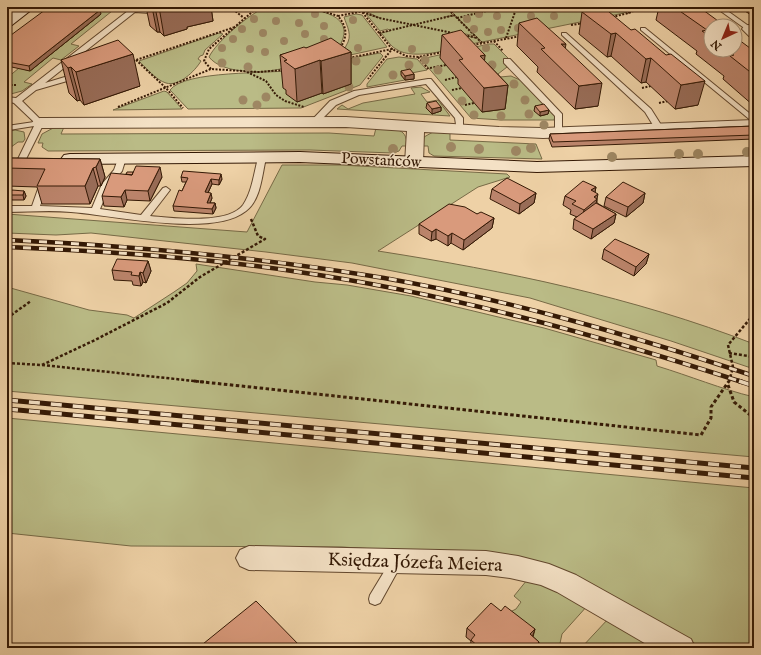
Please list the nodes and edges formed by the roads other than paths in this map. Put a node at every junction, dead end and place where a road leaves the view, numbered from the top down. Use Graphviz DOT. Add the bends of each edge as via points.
graph roads {
  1 [pos="28,7"];
  2 [pos="168,7"];
  3 [pos="718,7"];
  4 [pos="136,8"];
  5 [pos="7,22"];
  6 [pos="642,30"];
  7 [pos="752,30"];
  8 [pos="564,34"];
  9 [pos="507,61"];
  10 [pos="85,73"];
  11 [pos="31,90"];
  12 [pos="7,99"];
  13 [pos="17,102"];
  14 [pos="754,121"];
  15 [pos="314,122"];
  16 [pos="40,123"];
  17 [pos="754,125"];
  18 [pos="416,127"];
  19 [pos="9,128"];
  20 [pos="659,128"];
  21 [pos="460,129"];
  22 [pos="560,132"];
  23 [pos="122,158"];
  24 [pos="262,158"];
  25 [pos="30,159"];
  26 [pos="754,161"];
  27 [pos="414,163"];
  28 [pos="42,189"];
  29 [pos="166,190"];
  30 [pos="7,209"];
  31 [pos="35,209"];
  32 [pos="95,211"];
  33 [pos="145,216"];
  34 [pos="249,558"];
  35 [pos="397,561"];
  36 [pos="375,599"];
  37 [pos="681,648"];
  1 -- 5 [label="street"];
  2 -- 4 [label="lane" via="149,11"];
  3 -- 7 [label="lane"];
  4 -- 11 [label="lane" via="92,45"];
  6 -- 14 [label="lane"];
  8 -- 20 [label="lane" via="648,111"];
  9 -- 22 [label="lane" via="559,116"];
  10 -- 11 [label="lane"];
  11 -- 13 [label="lane"];
  12 -- 13 [label="lane"];
  13 -- 16 [label="lane"];
  15 -- 16 [label="street"];
  15 -- 18 [label="street"];
  15 -- 21 [label="lane" via="333,103 357,93 428,81 460,118"];
  16 -- 19 [label="lane"];
  16 -- 25 [label="lane"];
  17 -- 20 [label="street"];
  18 -- 21 [label="street"];
  18 -- 27 [label="street"];
  20 -- 22 [label="street"];
  21 -- 22 [label="street"];
  23 -- 24 [label="street, Powstańców"];
  23 -- 25 [label="street, Powstańców"];
  23 -- 32 [label="lane" via="118,171 106,184"];
  24 -- 27 [label="street, Powstańców" via="355,159"];
  24 -- 33 [label="lane" via="255,186 245,208 241,211 218,219 196,222"];
  26 -- 27 [label="street, Powstańców" via="555,167"];
  28 -- 31 [label="lane"];
  29 -- 33 [label="lane"];
  30 -- 31 [label="lane"];
  31 -- 32 [label="lane" via="71,208"];
  32 -- 33 [label="lane"];
  34 -- 35 [label="street, Księdza Józefa Meiera"];
  35 -- 36 [label="lane"];
  35 -- 37 [label="street, Księdza Józefa Meiera" via="486,563 541,574 572,587"];
}
